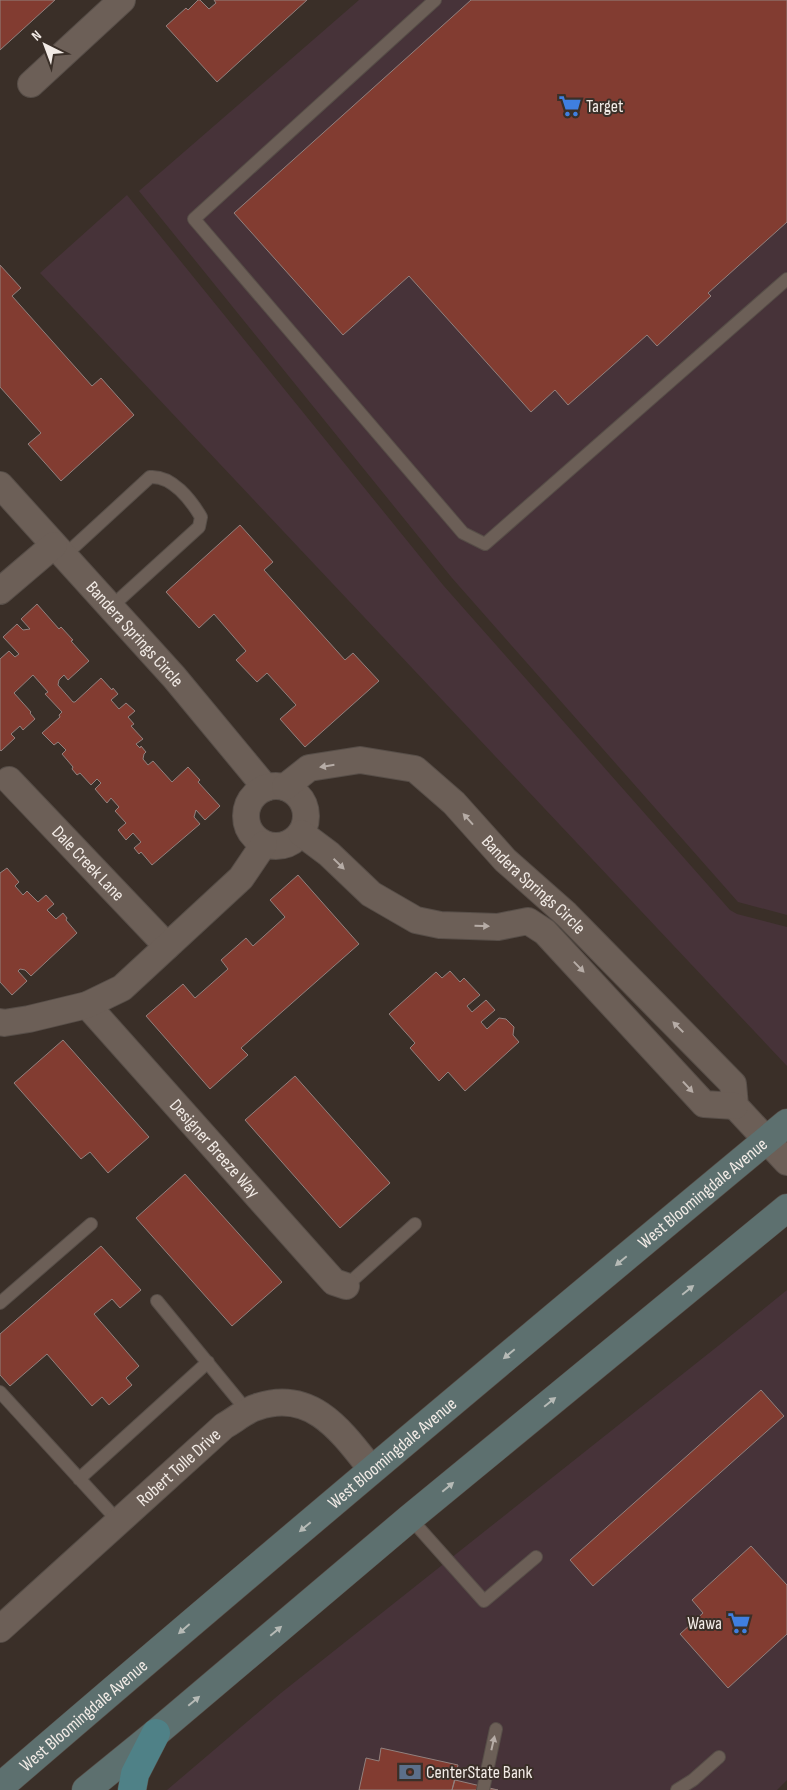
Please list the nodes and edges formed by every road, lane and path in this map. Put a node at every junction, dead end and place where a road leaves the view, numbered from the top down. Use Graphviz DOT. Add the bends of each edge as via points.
graph roads {
  1 [pos="121,0"];
  2 [pos="436,0"];
  3 [pos="31,84"];
  4 [pos="787,279"];
  5 [pos="0,485"];
  6 [pos="59,550"];
  7 [pos="0,591"];
  8 [pos="111,607"];
  9 [pos="9,780"];
  10 [pos="275,788"];
  11 [pos="301,833"];
  12 [pos="264,844"];
  13 [pos="167,946"];
  14 [pos="87,1005"];
  15 [pos="0,1022"];
  16 [pos="735,1106"];
  17 [pos="777,1132"];
  18 [pos="787,1162"];
  19 [pos="787,1208"];
  20 [pos="91,1224"];
  21 [pos="415,1224"];
  22 [pos="346,1286"];
  23 [pos="157,1301"];
  24 [pos="0,1303"];
  25 [pos="208,1362"];
  26 [pos="0,1392"];
  27 [pos="248,1412"];
  28 [pos="372,1470"];
  29 [pos="79,1479"];
  30 [pos="410,1518"];
  31 [pos="119,1522"];
  32 [pos="536,1557"];
  33 [pos="0,1629"];
  34 [pos="496,1730"];
  35 [pos="156,1733"];
  36 [pos="719,1757"];
  37 [pos="0,1787"];
  38 [pos="86,1790"];
  39 [pos="132,1790"];
  40 [pos="483,1790"];
  41 [pos="677,1790"];
  1 -- 3 [label="street"];
  2 -- 4 [label="lane" via="194,219 463,533 485,544"];
  5 -- 6 [label="street, Bandera Springs Circle"];
  6 -- 7 [label="street"];
  6 -- 8 [label="street, Bandera Springs Circle"];
  6 -- 8 [label="lane" via="150,477 170,482 193,503 202,517 199,527"];
  8 -- 10 [label="street, Bandera Springs Circle"];
  9 -- 13 [label="street, Dale Creek Lane"];
  10 -- 11 [label="street" via="294,792 301,798 306,817"];
  10 -- 12 [label="street" via="253,797 247,810 249,831"];
  16 -- 10 [label="street, Bandera Springs Circle, one-way" via="733,1084 566,914 504,860 454,803 415,769 360,760 309,768"];
  11 -- 12 [label="street" via="293,842 284,845"];
  11 -- 16 [label="street, Bandera Springs Circle, one-way" via="329,854 370,894 416,920 440,925 498,927 528,921 545,932 704,1104"];
  12 -- 13 [label="street" via="242,878"];
  13 -- 14 [label="street" via="122,988"];
  14 -- 15 [label="street" via="29,1019"];
  14 -- 22 [label="street, Designer Breeze Way" via="334,1282"];
  16 -- 17 [label="street"];
  17 -- 18 [label="street"];
  17 -- 28 [label="main road, West Bloomingdale Avenue, one-way"];
  30 -- 19 [label="main road, one-way"];
  20 -- 24 [label="lane"];
  21 -- 22 [label="lane"];
  23 -- 25 [label="lane"];
  25 -- 27 [label="lane"];
  25 -- 29 [label="lane"];
  26 -- 29 [label="lane"];
  27 -- 28 [label="street, Robert Tolle Drive" via="275,1402 296,1403 314,1409 340,1432"];
  27 -- 31 [label="street, Robert Tolle Drive" via="224,1426"];
  28 -- 37 [label="main road, West Bloomingdale Avenue, one-way"];
  29 -- 31 [label="lane"];
  30 -- 32 [label="lane" via="484,1601"];
  35 -- 30 [label="main road, one-way"];
  31 -- 33 [label="street, Robert Tolle Drive"];
  40 -- 34 [label="lane, one-way"];
  35 -- 38 [label="main road"];
  35 -- 39 [label="main road" via="135,1774"];
  36 -- 41 [label="lane"];
}
